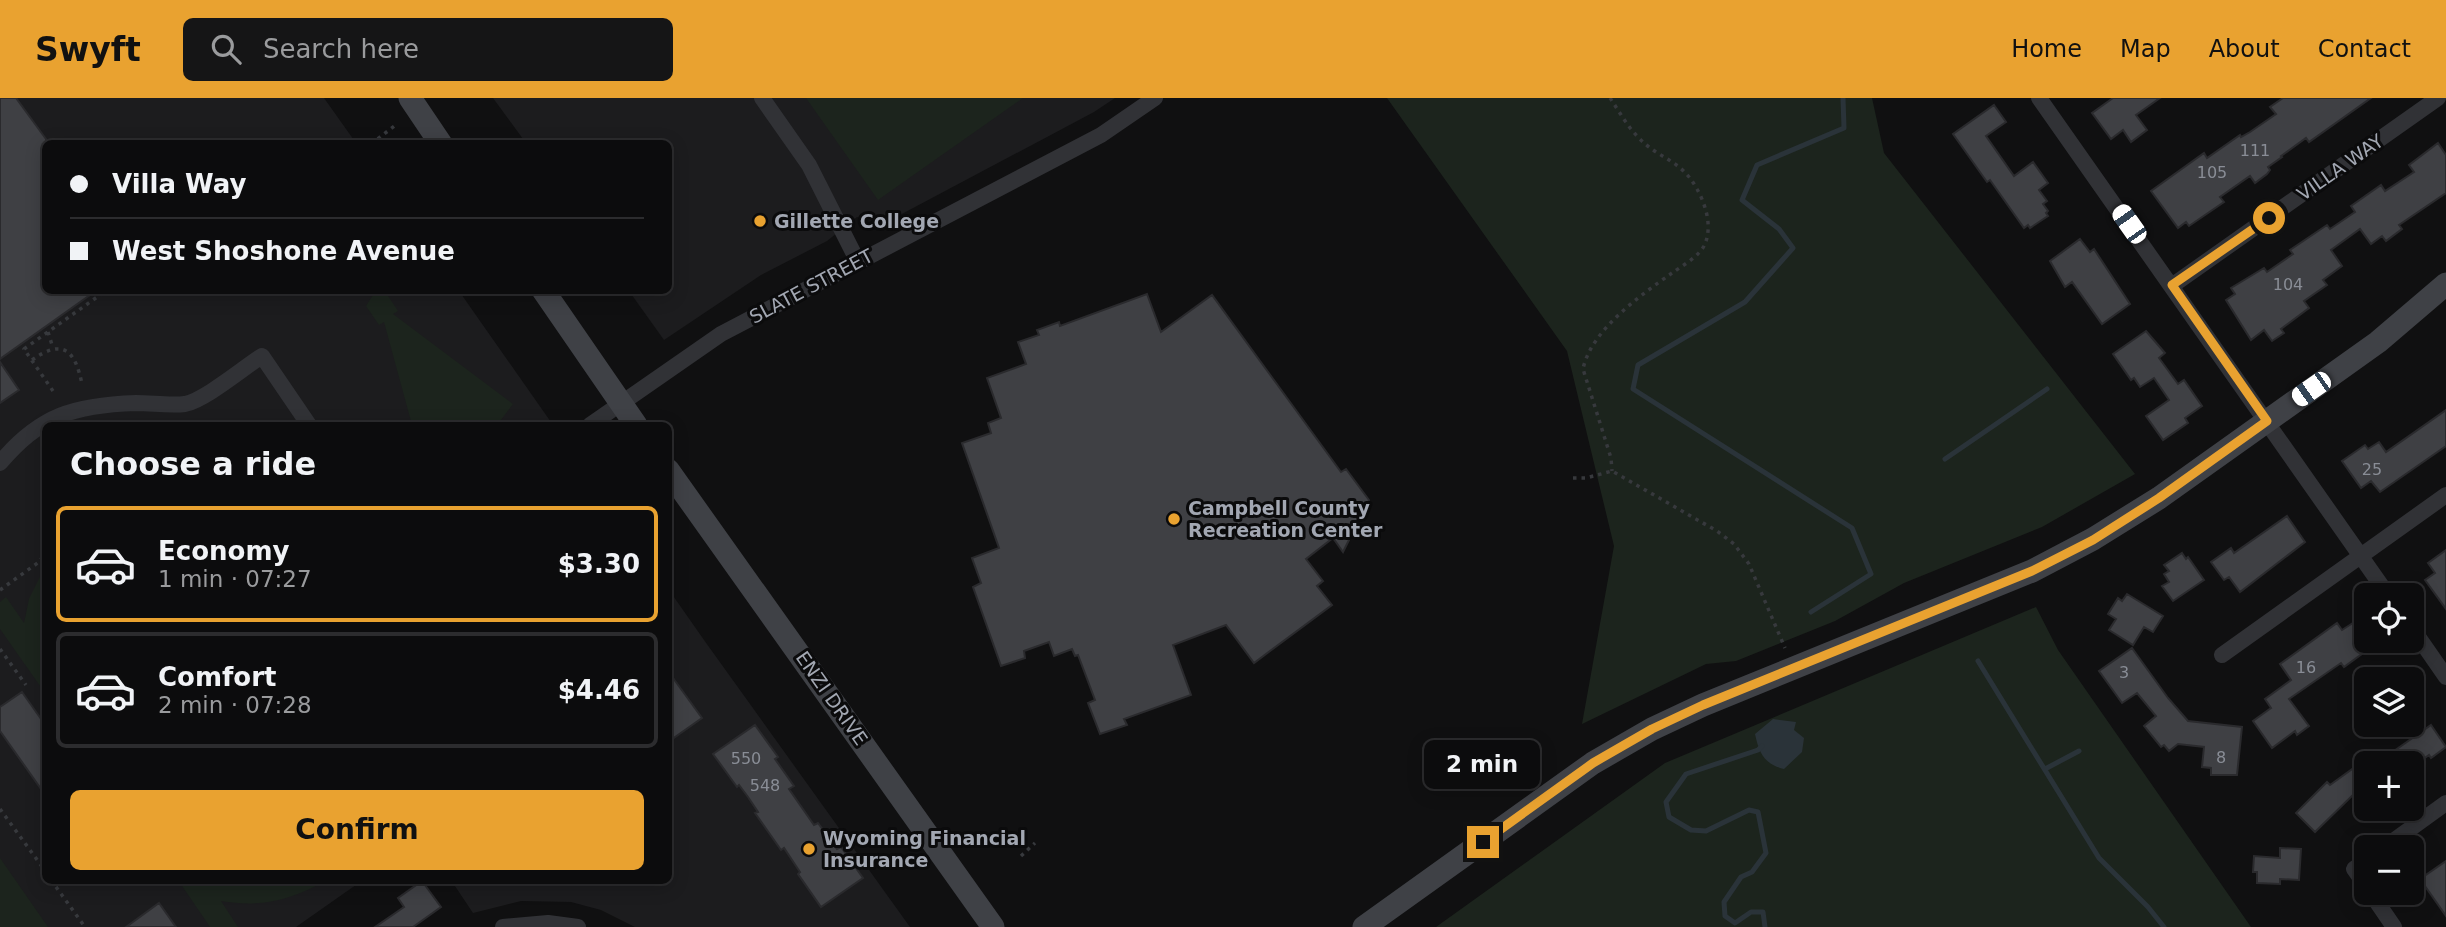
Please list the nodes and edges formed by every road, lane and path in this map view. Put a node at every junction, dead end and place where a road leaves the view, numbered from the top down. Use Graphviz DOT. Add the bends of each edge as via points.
graph roads {
  1 [pos="410,98"];
  2 [pos="762,98"];
  3 [pos="1154,98"];
  4 [pos="1610,98"];
  5 [pos="2438,98"];
  6 [pos="2042,99"];
  7 [pos="397,124"];
  8 [pos="376,140"];
  9 [pos="438,140"];
  10 [pos="858,262"];
  11 [pos="2446,284"];
  12 [pos="2172,285"];
  13 [pos="101,294"];
  14 [pos="546,294"];
  15 [pos="48,332"];
  16 [pos="53,348"];
  17 [pos="32,360"];
  18 [pos="82,384"];
  19 [pos="53,391"];
  20 [pos="621,404"];
  21 [pos="2267,421"];
  22 [pos="46,422"];
  23 [pos="307,422"];
  24 [pos="594,422"];
  25 [pos="634,422"];
  26 [pos="42,425"];
  27 [pos="0,463"];
  28 [pos="1612,471"];
  29 [pos="672,476"];
  30 [pos="1573,478"];
  31 [pos="2446,495"];
  32 [pos="2361,556"];
  33 [pos="42,557"];
  34 [pos="2380,583"];
  35 [pos="0,590"];
  36 [pos="2424,645"];
  37 [pos="1785,648"];
  38 [pos="0,649"];
  39 [pos="2221,655"];
  40 [pos="2446,677"];
  41 [pos="26,685"];
  42 [pos="2446,803"];
  43 [pos="0,809"];
  44 [pos="2402,835"];
  45 [pos="1035,843"];
  46 [pos="1021,856"];
  47 [pos="42,867"];
  48 [pos="54,884"];
  49 [pos="2379,905"];
  50 [pos="85,927"];
  51 [pos="503,927"];
  52 [pos="578,927"];
  53 [pos="993,927"];
  54 [pos="1364,927"];
  55 [pos="2395,927"];
  1 -- 9 [label="street"];
  2 -- 10 [label="street" via="809,165"];
  3 -- 10 [label="street, SLATE STREET" via="1101,135"];
  4 -- 28 [label="path" via="1639,138 1684,168 1707,212 1708,228 1704,246 1636,299 1586,355 1583,369"];
  5 -- 12 [label="street, VILLA WAY"];
  6 -- 12 [label="street"];
  7 -- 8 [label="path"];
  10 -- 20 [label="street, SLATE STREET" via="721,334"];
  11 -- 21 [label="street" via="2378,342"];
  12 -- 21 [label="street"];
  13 -- 15 [label="path"];
  14 -- 20 [label="street"];
  15 -- 16 [label="path"];
  15 -- 17 [label="path" via="24,349"];
  16 -- 17 [label="path"];
  16 -- 18 [label="path" via="71,354"];
  17 -- 19 [label="path"];
  20 -- 24 [label="street, SLATE STREET"];
  20 -- 25 [label="street"];
  21 -- 32 [label="street"];
  21 -- 54 [label="street" via="2159,498 2093,540 2032,571 1652,729 1593,763"];
  22 -- 23 [label="street" via="93,405 186,404 262,356"];
  26 -- 27 [label="street"];
  28 -- 30 [label="path"];
  28 -- 37 [label="path" via="1734,544 1749,564"];
  29 -- 53 [label="street, ENZI DRIVE"];
  31 -- 32 [label="street"];
  32 -- 34 [label="street"];
  32 -- 39 [label="street"];
  33 -- 35 [label="path"];
  36 -- 40 [label="street"];
  38 -- 41 [label="path"];
  42 -- 44 [label="street"];
  43 -- 47 [label="path"];
  45 -- 46 [label="path"];
  48 -- 50 [label="path"];
  49 -- 55 [label="street"];
  51 -- 52 [label="street" via="548,923"];
}
